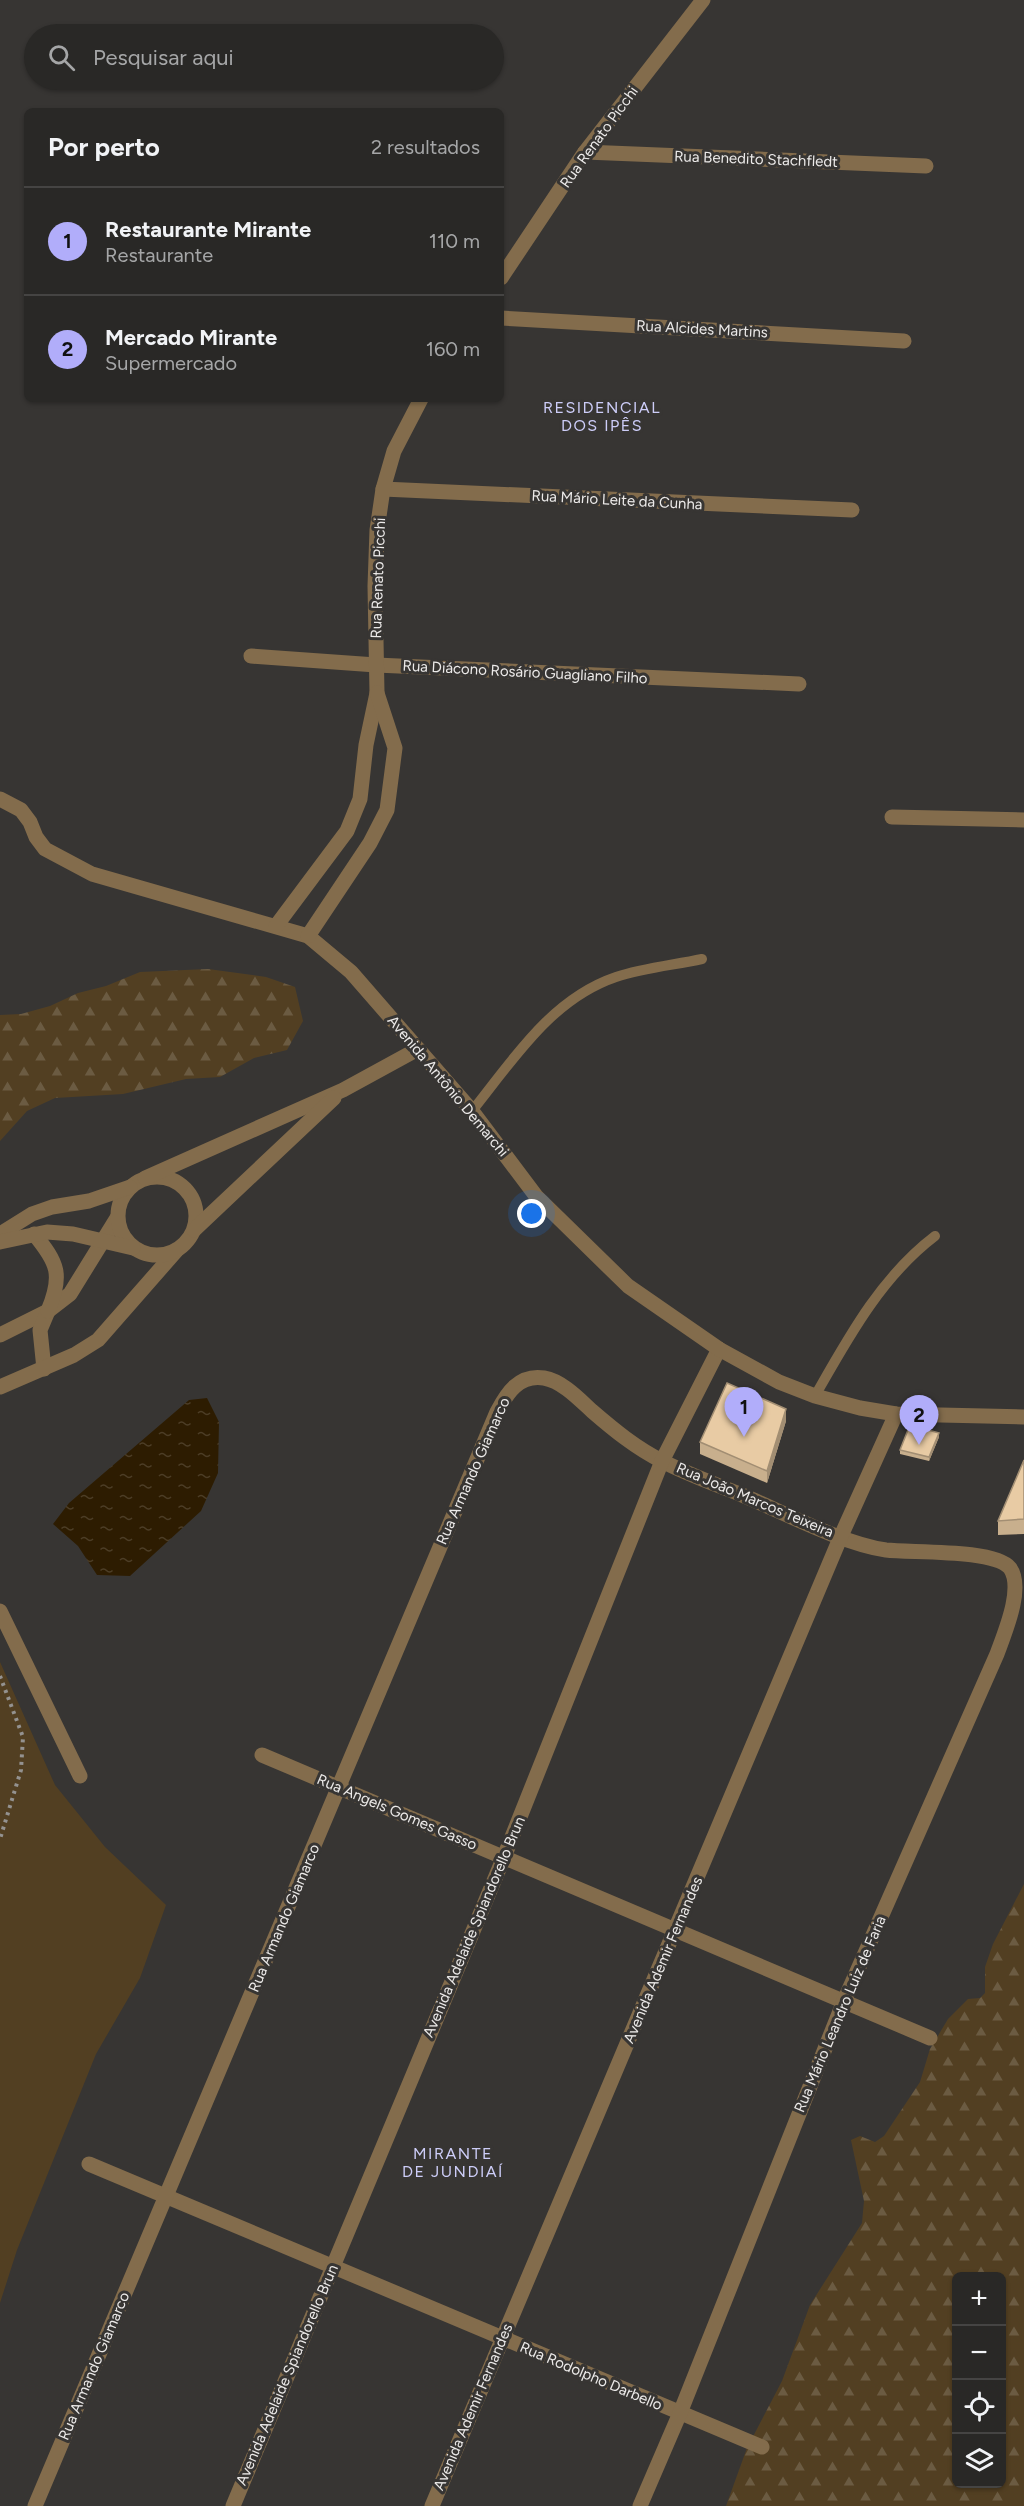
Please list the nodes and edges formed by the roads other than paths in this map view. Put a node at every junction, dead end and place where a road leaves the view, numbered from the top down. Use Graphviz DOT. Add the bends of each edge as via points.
graph roads {
  1 [pos="702,0"];
  2 [pos="585,152"];
  3 [pos="926,166"];
  4 [pos="504,274"];
  5 [pos="504,318"];
  6 [pos="903,340"];
  7 [pos="419,402"];
  8 [pos="382,489"];
  9 [pos="852,510"];
  10 [pos="251,656"];
  11 [pos="376,665"];
  12 [pos="799,684"];
  13 [pos="377,693"];
  14 [pos="0,799"];
  15 [pos="892,817"];
  16 [pos="1024,820"];
  17 [pos="276,926"];
  18 [pos="308,936"];
  19 [pos="702,959"];
  20 [pos="418,1049"];
  21 [pos="343,1090"];
  22 [pos="472,1111"];
  23 [pos="145,1178"];
  24 [pos="130,1187"];
  25 [pos="117,1218"];
  26 [pos="194,1230"];
  27 [pos="0,1233"];
  28 [pos="34,1234"];
  29 [pos="935,1236"];
  30 [pos="0,1242"];
  31 [pos="103,1242"];
  32 [pos="133,1248"];
  33 [pos="176,1251"];
  34 [pos="48,1311"];
  35 [pos="0,1335"];
  36 [pos="719,1349"];
  37 [pos="44,1369"];
  38 [pos="0,1387"];
  39 [pos="567,1389"];
  40 [pos="815,1396"];
  41 [pos="896,1414"];
  42 [pos="1024,1417"];
  43 [pos="662,1461"];
  44 [pos="841,1536"];
  45 [pos="966,1555"];
  46 [pos="0,1611"];
  47 [pos="262,1755"];
  48 [pos="80,1776"];
  49 [pos="339,1787"];
  50 [pos="504,1857"];
  51 [pos="675,1930"];
  52 [pos="844,2001"];
  53 [pos="930,2038"];
  54 [pos="89,2164"];
  55 [pos="165,2196"];
  56 [pos="332,2267"];
  57 [pos="502,2338"];
  58 [pos="680,2413"];
  59 [pos="762,2447"];
  60 [pos="35,2506"];
  61 [pos="233,2506"];
  62 [pos="432,2506"];
  63 [pos="640,2506"];
  1 -- 2 [label="street, Rua Renato Picchi"];
  2 -- 3 [label="street, Rua Benedito Stachfledt"];
  2 -- 4 [label="street, Rua Renato Picchi"];
  5 -- 6 [label="street, Rua Alcides Martins"];
  7 -- 8 [label="street, Rua Renato Picchi" via="394,451"];
  8 -- 9 [label="street, Rua Mário Leite da Cunha"];
  8 -- 11 [label="street, Rua Renato Picchi" via="376,542"];
  10 -- 11 [label="street, Rua Diácono Rosário Guagliano Filho"];
  11 -- 12 [label="street, Rua Diácono Rosário Guagliano Filho"];
  11 -- 13 [label="street, Rua Renato Picchi"];
  13 -- 17 [label="street, Rua Renato Picchi" via="360,799 347,831"];
  13 -- 18 [label="street, Rua Renato Picchi" via="395,748 387,810 370,843"];
  14 -- 17 [label="street, Avenida Antônio Demarchi" via="21,810 45,849 92,873"];
  15 -- 16 [label="street"];
  17 -- 18 [label="street, Avenida Antônio Demarchi"];
  18 -- 20 [label="street, Avenida Antônio Demarchi" via="351,972"];
  19 -- 22 [label="lane" via="615,977 568,1002 548,1018"];
  20 -- 21 [label="street"];
  20 -- 22 [label="street, Avenida Antônio Demarchi"];
  21 -- 23 [label="street"];
  21 -- 26 [label="street"];
  22 -- 36 [label="street, Avenida Antônio Demarchi" via="536,1196 628,1286"];
  23 -- 24 [label="street"];
  23 -- 26 [label="street" via="166,1178 186,1188 195,1208"];
  24 -- 25 [label="street" via="120,1201"];
  24 -- 27 [label="street" via="32,1214"];
  25 -- 31 [label="street"];
  25 -- 32 [label="street" via="122,1235"];
  26 -- 33 [label="street"];
  28 -- 30 [label="street"];
  28 -- 31 [label="street" via="73,1234"];
  28 -- 34 [label="street" via="51,1254 57,1269 57,1290"];
  29 -- 40 [label="lane" via="893,1275 842,1348"];
  31 -- 32 [label="street"];
  31 -- 34 [label="street" via="70,1294"];
  32 -- 33 [label="street" via="161,1256"];
  33 -- 37 [label="street" via="98,1340 75,1356"];
  34 -- 35 [label="street"];
  34 -- 37 [label="street" via="40,1330"];
  36 -- 40 [label="street, Avenida Antônio Demarchi" via="779,1382"];
  36 -- 43 [label="street, Avenida Adelaide Spiandorello Brun"];
  37 -- 38 [label="street"];
  39 -- 43 [label="street, Rua João Marcos Teixeira" via="621,1436"];
  39 -- 49 [label="street, Rua Armando Giamarco" via="545,1378 525,1379 508,1391"];
  40 -- 41 [label="street, Avenida Antônio Demarchi"];
  41 -- 42 [label="street, Avenida Antônio Demarchi"];
  41 -- 44 [label="street, Avenida Ademir Fernandes"];
  43 -- 44 [label="street, Rua João Marcos Teixeira"];
  43 -- 50 [label="street, Avenida Adelaide Spiandorello Brun"];
  44 -- 45 [label="street, Rua João Marcos Teixeira" via="884,1550"];
  44 -- 51 [label="street, Avenida Ademir Fernandes"];
  45 -- 52 [label="street, Rua Mário Leandro Luiz de Faria" via="1001,1560 1011,1569 1017,1585 1014,1607 997,1654"];
  46 -- 48 [label="street"];
  47 -- 49 [label="street, Rua Angels Gomes Gasso"];
  49 -- 50 [label="street, Rua Angels Gomes Gasso"];
  49 -- 55 [label="street, Rua Armando Giamarco"];
  50 -- 51 [label="street, Rua Angels Gomes Gasso"];
  50 -- 56 [label="street, Avenida Adelaide Spiandorello Brun"];
  51 -- 52 [label="street, Rua Angels Gomes Gasso"];
  51 -- 57 [label="street, Avenida Ademir Fernandes"];
  52 -- 53 [label="street, Rua Angels Gomes Gasso"];
  52 -- 58 [label="street, Rua Mário Leandro Luiz de Faria"];
  54 -- 55 [label="street, Rua Rodolpho Darbello"];
  55 -- 56 [label="street, Rua Rodolpho Darbello"];
  55 -- 60 [label="street, Rua Armando Giamarco"];
  56 -- 57 [label="street, Rua Rodolpho Darbello"];
  56 -- 61 [label="street, Avenida Adelaide Spiandorello Brun"];
  57 -- 58 [label="street, Rua Rodolpho Darbello"];
  57 -- 62 [label="street, Avenida Ademir Fernandes"];
  58 -- 59 [label="street, Rua Rodolpho Darbello"];
  58 -- 63 [label="street, Rua Mário Leandro Luiz de Faria"];
}
